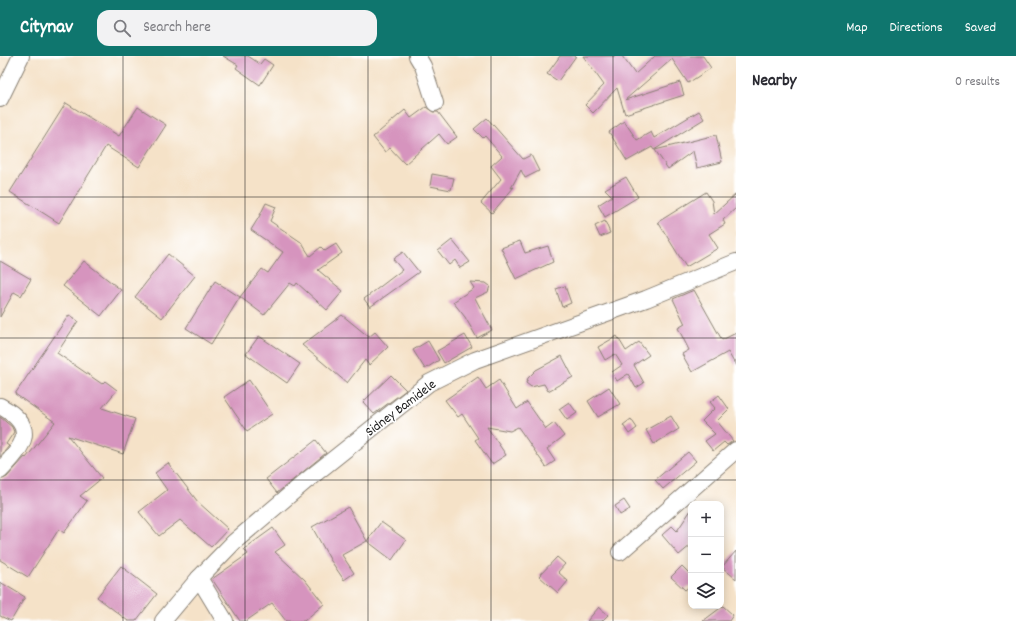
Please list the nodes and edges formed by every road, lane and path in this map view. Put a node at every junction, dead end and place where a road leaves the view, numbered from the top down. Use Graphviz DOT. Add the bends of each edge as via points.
graph roads {
  1 [pos="21,56"];
  2 [pos="417,56"];
  3 [pos="0,99"];
  4 [pos="435,103"];
  5 [pos="736,262"];
  6 [pos="0,406"];
  7 [pos="736,450"];
  8 [pos="0,471"];
  9 [pos="620,552"];
  10 [pos="200,578"];
  11 [pos="163,621"];
  12 [pos="225,621"];
  1 -- 3 [label="street"];
  2 -- 4 [label="street" via="423,66"];
  5 -- 10 [label="street, Sidney Bamidele" via="646,299 475,360 429,383 234,542"];
  6 -- 8 [label="street" via="20,420 25,432 23,444"];
  7 -- 9 [label="street"];
  10 -- 11 [label="street, Sidney Bamidele"];
  10 -- 12 [label="street"];
}
